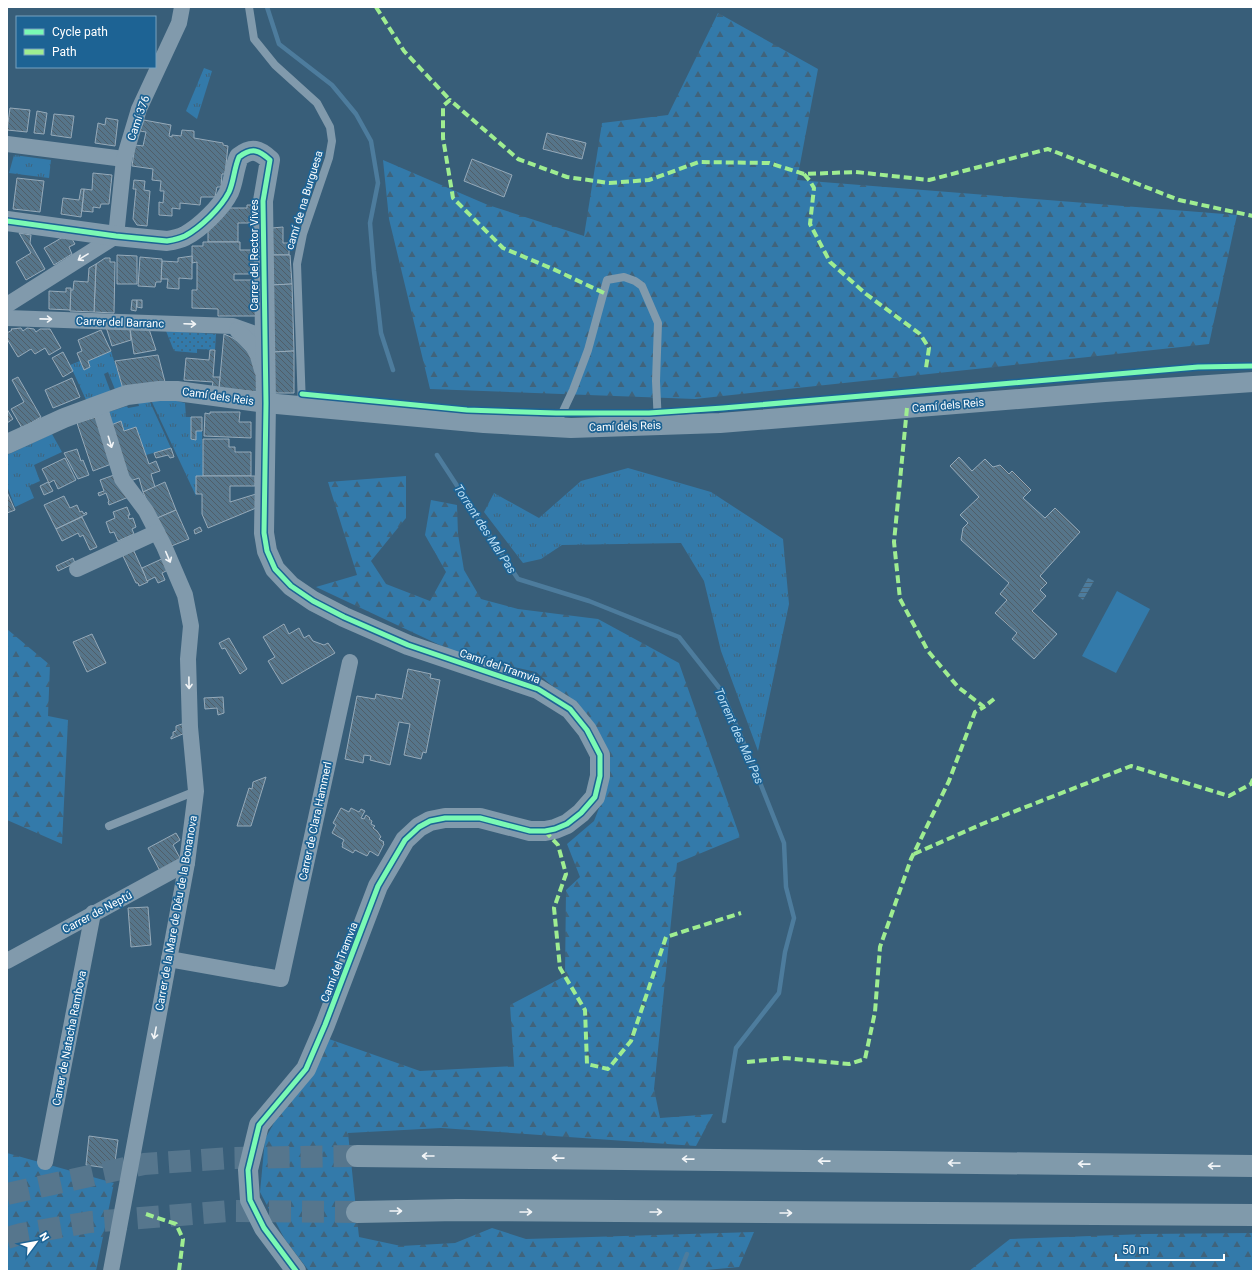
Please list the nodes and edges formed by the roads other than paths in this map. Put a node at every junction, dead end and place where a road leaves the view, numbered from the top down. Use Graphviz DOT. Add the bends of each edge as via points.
graph roads {
  1 [pos="182,7"];
  2 [pos="249,7"];
  3 [pos="7,144"];
  4 [pos="124,159"];
  5 [pos="7,221"];
  6 [pos="116,236"];
  7 [pos="7,305"];
  8 [pos="7,318"];
  9 [pos="232,326"];
  10 [pos="264,337"];
  11 [pos="265,382"];
  12 [pos="1253,382"];
  13 [pos="266,403"];
  14 [pos="99,405"];
  15 [pos="302,406"];
  16 [pos="658,425"];
  17 [pos="556,427"];
  18 [pos="7,444"];
  19 [pos="157,532"];
  20 [pos="77,569"];
  21 [pos="350,662"];
  22 [pos="196,791"];
  23 [pos="109,826"];
  24 [pos="187,863"];
  25 [pos="93,913"];
  26 [pos="169,959"];
  27 [pos="7,961"];
  28 [pos="357,1156"];
  29 [pos="45,1162"];
  30 [pos="1253,1166"];
  31 [pos="357,1212"];
  32 [pos="1253,1216"];
  33 [pos="111,1271"];
  34 [pos="296,1271"];
  1 -- 4 [label="street, Camí 376" via="179,23 139,110"];
  2 -- 15 [label="lane, camí de na Burguesa" via="254,39 275,65 317,102 330,127 332,141 321,186 303,234 297,264"];
  3 -- 4 [label="street"];
  4 -- 6 [label="street, Camí 376"];
  5 -- 6 [label="street, Carrer del Rector Vives"];
  6 -- 7 [label="street, one-way"];
  6 -- 10 [label="street, Carrer del Rector Vives" via="167,241 184,237 204,222 225,199 239,157 247,152 262,153 270,160 263,201"];
  8 -- 9 [label="street, Carrer del Barranc, one-way"];
  9 -- 10 [label="street, Carrer del Barranc"];
  9 -- 11 [label="street" via="253,346"];
  10 -- 11 [label="street, Carrer del Rector Vives"];
  11 -- 13 [label="street, Carrer del Rector Vives"];
  12 -- 16 [label="street, Camí dels Reis" via="720,423"];
  13 -- 14 [label="street, Camí dels Reis" via="177,391 141,393"];
  13 -- 15 [label="street, Camí dels Reis"];
  13 -- 34 [label="street, Camí del Tramvia" via="266,551 275,569 290,586 344,617 408,645 538,689 570,709 587,730 600,755 600,776 595,797 567,824 545,831 530,831 480,818 445,818 430,821 419,827 405,840 378,886 306,1069 259,1125 248,1170 250,1200 264,1228"];
  14 -- 18 [label="street, Camí dels Reis"];
  14 -- 19 [label="street, Carrer de la Mare de Déu de la Bonanova, one-way" via="122,478 146,511"];
  15 -- 17 [label="street, Camí dels Reis"];
  16 -- 17 [label="street, Camí dels Reis"];
  16 -- 17 [label="lane" via="658,323 642,286 624,277 607,280 588,350"];
  19 -- 20 [label="street"];
  19 -- 22 [label="street, Carrer de la Mare de Déu de la Bonanova, one-way" via="184,595 191,626 188,659 190,727"];
  21 -- 26 [label="street, Carrer de Clara Hammerl" via="281,979"];
  22 -- 23 [label="lane"];
  22 -- 24 [label="street, Carrer de la Mare de Déu de la Bonanova"];
  24 -- 25 [label="street, Carrer de Neptú"];
  24 -- 26 [label="street, Carrer de la Mare de Déu de la Bonanova"];
  25 -- 27 [label="street, Carrer de Neptú"];
  25 -- 29 [label="street, Carrer de Natacha Rambova"];
  26 -- 33 [label="street, Carrer de la Mare de Déu de la Bonanova, one-way"];
  30 -- 28 [label="highway, one-way"];
  31 -- 32 [label="highway, one-way" via="457,1210"];
}
